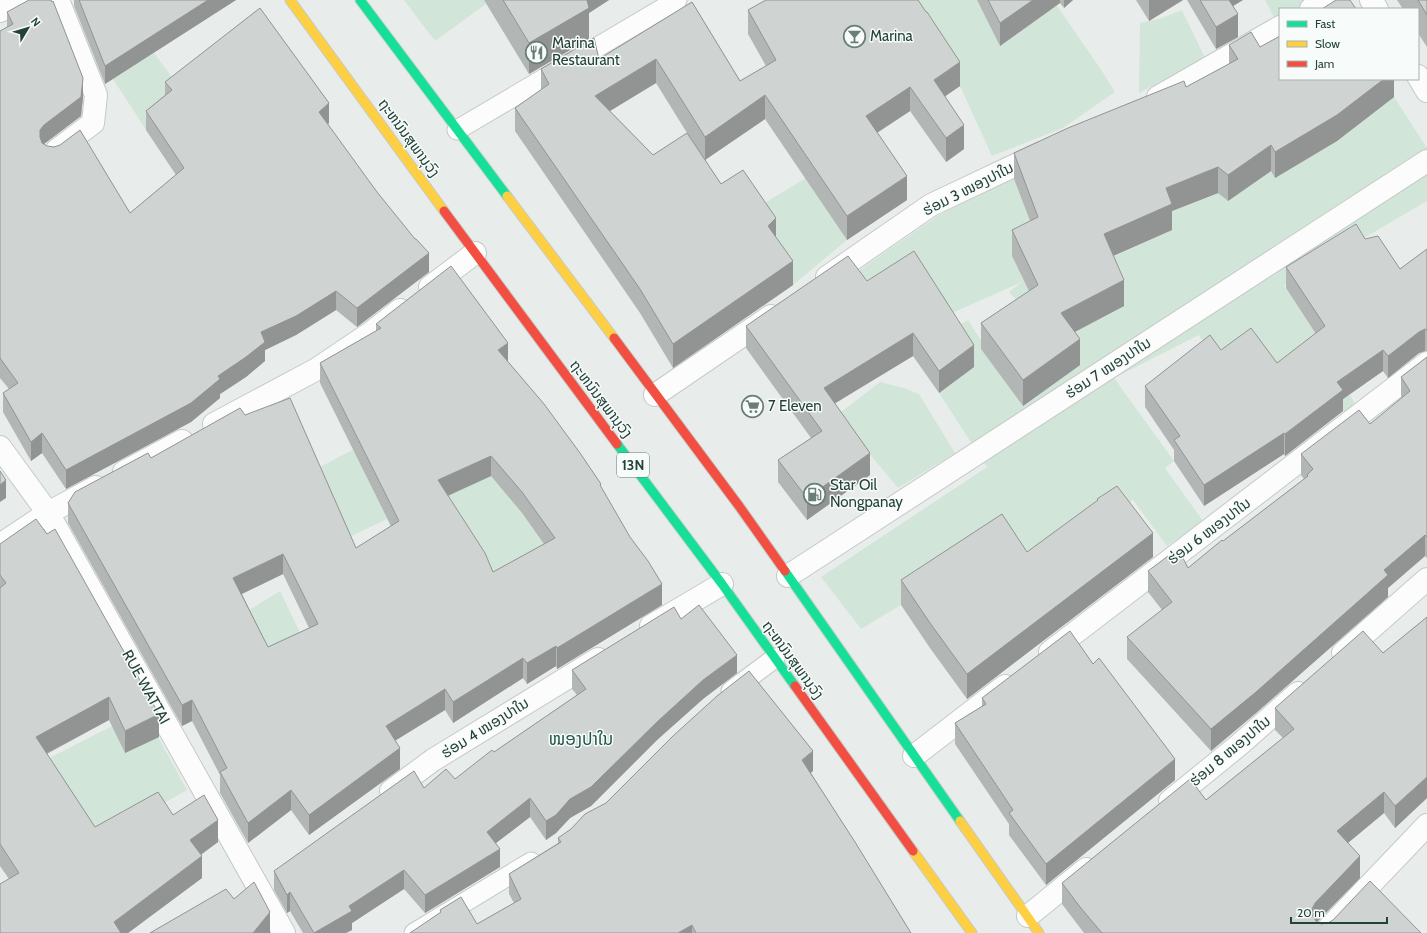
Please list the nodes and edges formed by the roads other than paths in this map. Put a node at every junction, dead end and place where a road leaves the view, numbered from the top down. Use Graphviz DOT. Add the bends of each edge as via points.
graph roads {
  1 [pos="21,0"];
  2 [pos="58,0"];
  3 [pos="290,0"];
  4 [pos="360,0"];
  5 [pos="677,0"];
  6 [pos="1326,0"];
  7 [pos="1313,8"];
  8 [pos="0,11"];
  9 [pos="1279,28"];
  10 [pos="1419,78"];
  11 [pos="1427,91"];
  12 [pos="1143,104"];
  13 [pos="457,130"];
  14 [pos="1059,144"];
  15 [pos="52,154"];
  16 [pos="1427,161"];
  17 [pos="475,253"];
  18 [pos="812,288"];
  19 [pos="786,306"];
  20 [pos="1427,363"];
  21 [pos="655,395"];
  22 [pos="0,447"];
  23 [pos="48,513"];
  24 [pos="0,544"];
  25 [pos="788,576"];
  26 [pos="1427,579"];
  27 [pos="722,584"];
  28 [pos="634,636"];
  29 [pos="614,648"];
  30 [pos="775,658"];
  31 [pos="716,702"];
  32 [pos="914,756"];
  33 [pos="378,800"];
  34 [pos="1152,816"];
  35 [pos="1427,825"];
  36 [pos="544,854"];
  37 [pos="1102,856"];
  38 [pos="1033,925"];
  39 [pos="284,933"];
  40 [pos="414,933"];
  41 [pos="972,933"];
  42 [pos="1324,933"];
  1 -- 8 [label="street"];
  2 -- 15 [label="street" via="96,95 93,123"];
  3 -- 17 [label="highway, ຖະຫນົນສຸພານຸວົງ / 13N"];
  4 -- 13 [label="highway"];
  5 -- 13 [label="lane"];
  6 -- 7 [label="street"];
  9 -- 12 [label="street" via="1158,98"];
  10 -- 11 [label="street"];
  13 -- 21 [label="highway"];
  14 -- 18 [label="street, ຮ່ອມ 3 ໜອງປາໃນ" via="931,204"];
  16 -- 25 [label="street, ຮ່ອມ 7 ໜອງປາໃນ"];
  17 -- 23 [label="street" via="372,332 317,368"];
  17 -- 27 [label="highway, ຖະຫນົນສຸພານຸວົງ / 13N"];
  19 -- 21 [label="street"];
  20 -- 32 [label="street, ຮ່ອມ 6 ໜອງປາໃນ"];
  21 -- 25 [label="highway"];
  22 -- 23 [label="street, RUE WATTAI"];
  23 -- 24 [label="street"];
  23 -- 39 [label="street, RUE WATTAI" via="264,881"];
  25 -- 32 [label="highway"];
  26 -- 34 [label="street, ຮ່ອມ 8 ໜອງປາໃນ" via="1239,745"];
  27 -- 28 [label="street"];
  27 -- 30 [label="highway, ຖະຫນົນສຸພານຸວົງ / 13N"];
  29 -- 33 [label="street, ຮ່ອມ 4 ໜອງປາໃນ" via="433,760"];
  30 -- 31 [label="lane"];
  30 -- 41 [label="highway, ຖະຫນົນສຸພານຸວົງ / 13N"];
  32 -- 38 [label="highway"];
  35 -- 42 [label="street"];
  36 -- 40 [label="lane"];
  37 -- 38 [label="street"];
}
